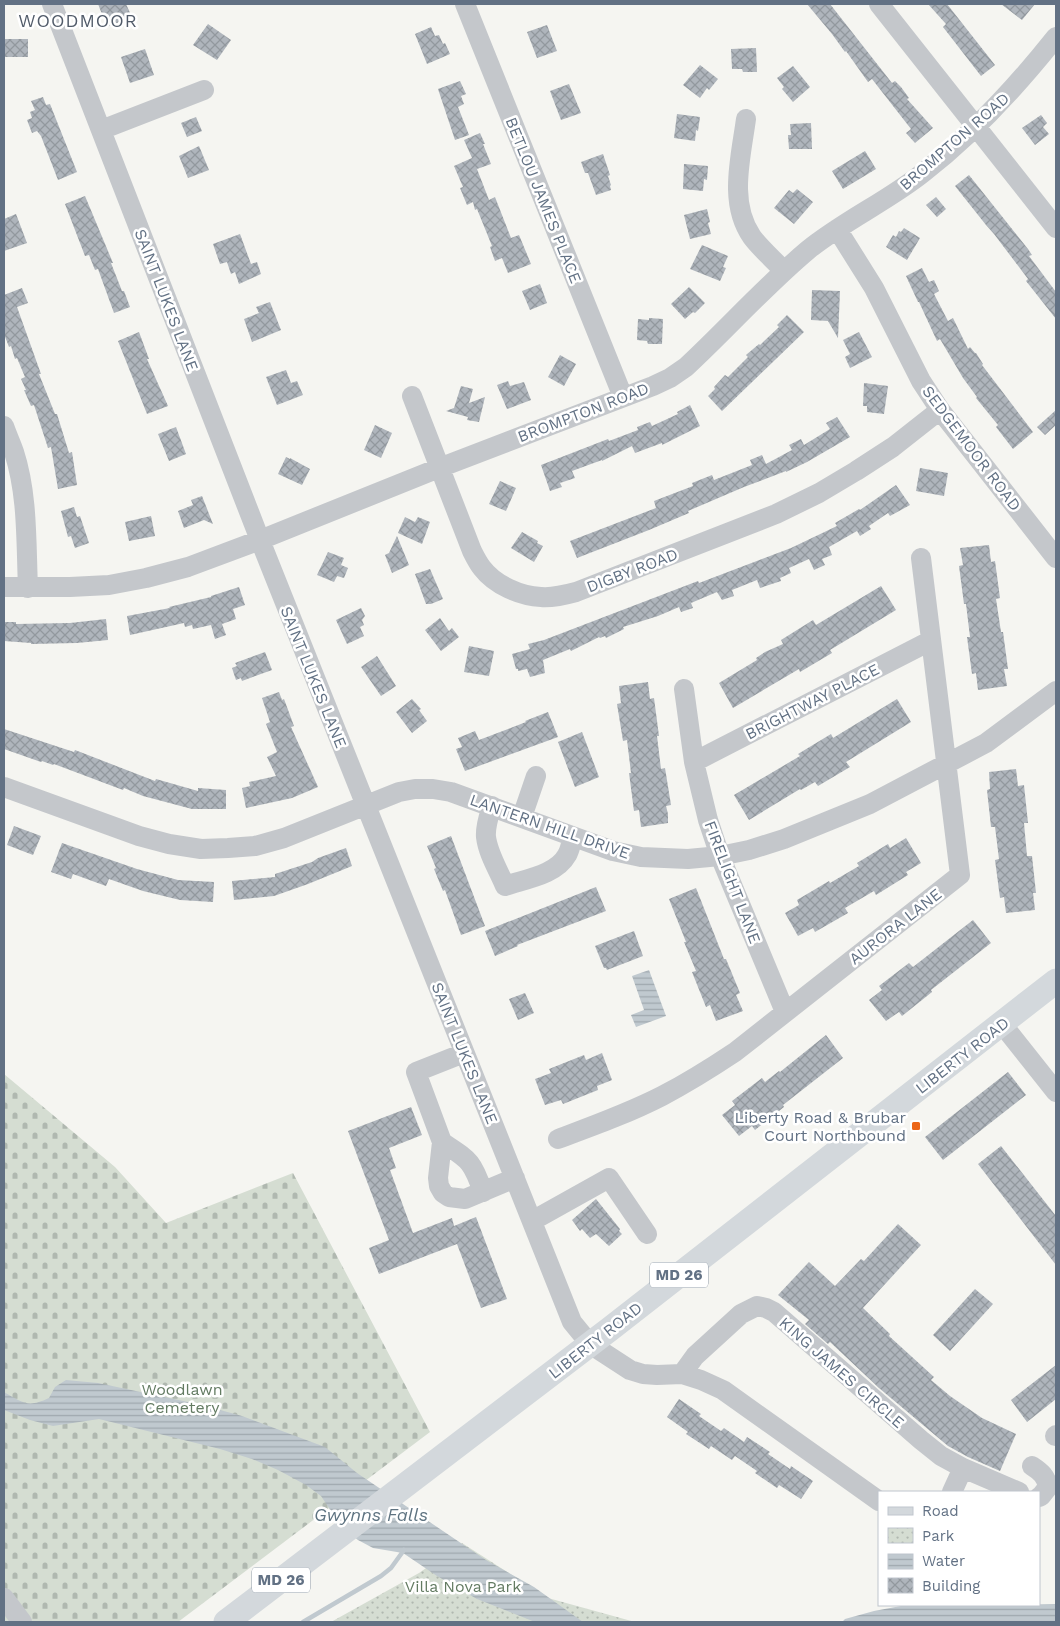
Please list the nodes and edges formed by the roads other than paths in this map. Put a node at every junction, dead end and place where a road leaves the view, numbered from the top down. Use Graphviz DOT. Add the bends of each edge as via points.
graph roads {
  1 [pos="52,4"];
  2 [pos="465,4"];
  3 [pos="879,4"];
  4 [pos="1056,37"];
  5 [pos="204,90"];
  6 [pos="746,119"];
  7 [pos="976,126"];
  8 [pos="101,130"];
  9 [pos="1056,228"];
  10 [pos="837,229"];
  11 [pos="784,271"];
  12 [pos="412,396"];
  13 [pos="624,397"];
  14 [pos="940,410"];
  15 [pos="4,426"];
  16 [pos="439,468"];
  17 [pos="260,540"];
  18 [pos="921,558"];
  19 [pos="1056,558"];
  20 [pos="4,587"];
  21 [pos="28,588"];
  22 [pos="930,641"];
  23 [pos="684,689"];
  24 [pos="1056,692"];
  25 [pos="694,762"];
  26 [pos="947,765"];
  27 [pos="536,776"];
  28 [pos="4,787"];
  29 [pos="365,805"];
  30 [pos="492,806"];
  31 [pos="522,817"];
  32 [pos="573,837"];
  33 [pos="720,856"];
  34 [pos="1056,982"];
  35 [pos="785,1012"];
  36 [pos="1002,1024"];
  37 [pos="464,1053"];
  38 [pos="1056,1092"];
  39 [pos="558,1139"];
  40 [pos="442,1142"];
  41 [pos="515,1178"];
  42 [pos="483,1192"];
  43 [pos="532,1221"];
  44 [pos="646,1234"];
  45 [pos="590,1344"];
  46 [pos="682,1374"];
  47 [pos="1032,1466"];
  48 [pos="963,1468"];
  49 [pos="952,1491"];
  50 [pos="1017,1491"];
  51 [pos="1040,1496"];
  52 [pos="878,1500"];
  53 [pos="4,1598"];
  54 [pos="235,1620"];
  55 [pos="22,1622"];
  1 -- 8 [label="street, SAINT LUKES LANE"];
  2 -- 13 [label="street, BETLOU JAMES PLACE"];
  3 -- 7 [label="street"];
  4 -- 7 [label="street, BROMPTON ROAD" via="1009,94"];
  5 -- 8 [label="street"];
  6 -- 11 [label="street" via="737,196 740,209 752,236"];
  7 -- 9 [label="street"];
  7 -- 10 [label="street, BROMPTON ROAD" via="925,172"];
  8 -- 17 [label="street, SAINT LUKES LANE"];
  10 -- 11 [label="street, BROMPTON ROAD"];
  10 -- 14 [label="street, SEDGEMOOR ROAD"];
  11 -- 13 [label="street, BROMPTON ROAD" via="686,367 662,382"];
  12 -- 16 [label="street, DIGBY ROAD"];
  13 -- 16 [label="street, BROMPTON ROAD"];
  14 -- 16 [label="street, DIGBY ROAD" via="893,447 793,506 594,585 557,596 542,597 510,590 482,569"];
  14 -- 19 [label="street, SEDGEMOOR ROAD"];
  15 -- 21 [label="street" via="21,484"];
  16 -- 17 [label="street, BROMPTON ROAD"];
  17 -- 21 [label="street, BROMPTON ROAD" via="188,567 146,578 109,585"];
  17 -- 29 [label="street, SAINT LUKES LANE"];
  18 -- 22 [label="street, AURORA LANE"];
  20 -- 21 [label="street, BROMPTON ROAD"];
  22 -- 25 [label="street, BRIGHTWAY PLACE"];
  22 -- 26 [label="street, AURORA LANE"];
  23 -- 25 [label="street, FIRELIGHT LANE"];
  24 -- 26 [label="street, LANTERN HILL DRIVE" via="986,743"];
  25 -- 33 [label="street, FIRELIGHT LANE"];
  26 -- 33 [label="street, LANTERN HILL DRIVE" via="827,823 749,850"];
  26 -- 35 [label="street, AURORA LANE" via="960,875"];
  27 -- 31 [label="street"];
  28 -- 29 [label="street, LANTERN HILL DRIVE" via="139,836 201,848 255,846 284,838"];
  29 -- 30 [label="street, LANTERN HILL DRIVE" via="399,792 433,789"];
  29 -- 37 [label="street, SAINT LUKES LANE"];
  30 -- 31 [label="street, LANTERN HILL DRIVE"];
  30 -- 32 [label="street" via="486,836 505,886 550,871 560,864"];
  31 -- 32 [label="street, LANTERN HILL DRIVE"];
  32 -- 33 [label="street, LANTERN HILL DRIVE" via="641,857 688,859"];
  33 -- 35 [label="street, FIRELIGHT LANE"];
  34 -- 36 [label="main road, LIBERTY ROAD / MD 26"];
  35 -- 39 [label="street, AURORA LANE" via="696,1078 616,1117"];
  36 -- 38 [label="street"];
  36 -- 45 [label="main road, LIBERTY ROAD / MD 26"];
  37 -- 40 [label="street" via="416,1072"];
  37 -- 41 [label="street, SAINT LUKES LANE"];
  40 -- 42 [label="street" via="467,1159"];
  40 -- 42 [label="street" via="438,1178 443,1193 465,1199"];
  41 -- 42 [label="street"];
  41 -- 43 [label="street, SAINT LUKES LANE"];
  43 -- 44 [label="street" via="609,1178"];
  43 -- 45 [label="street, SAINT LUKES LANE" via="572,1322"];
  45 -- 46 [label="street" via="630,1370 643,1374"];
  45 -- 54 [label="main road, LIBERTY ROAD / MD 26" via="336,1538"];
  46 -- 48 [label="street, KING JAMES CIRCLE" via="695,1356 740,1314 757,1306 766,1308 921,1440"];
  46 -- 52 [label="street" via="722,1390"];
  47 -- 51 [label="street" via="1047,1480 1048,1487"];
  48 -- 49 [label="street"];
  48 -- 50 [label="street, KING JAMES CIRCLE"];
  53 -- 55 [label="street"];
}
